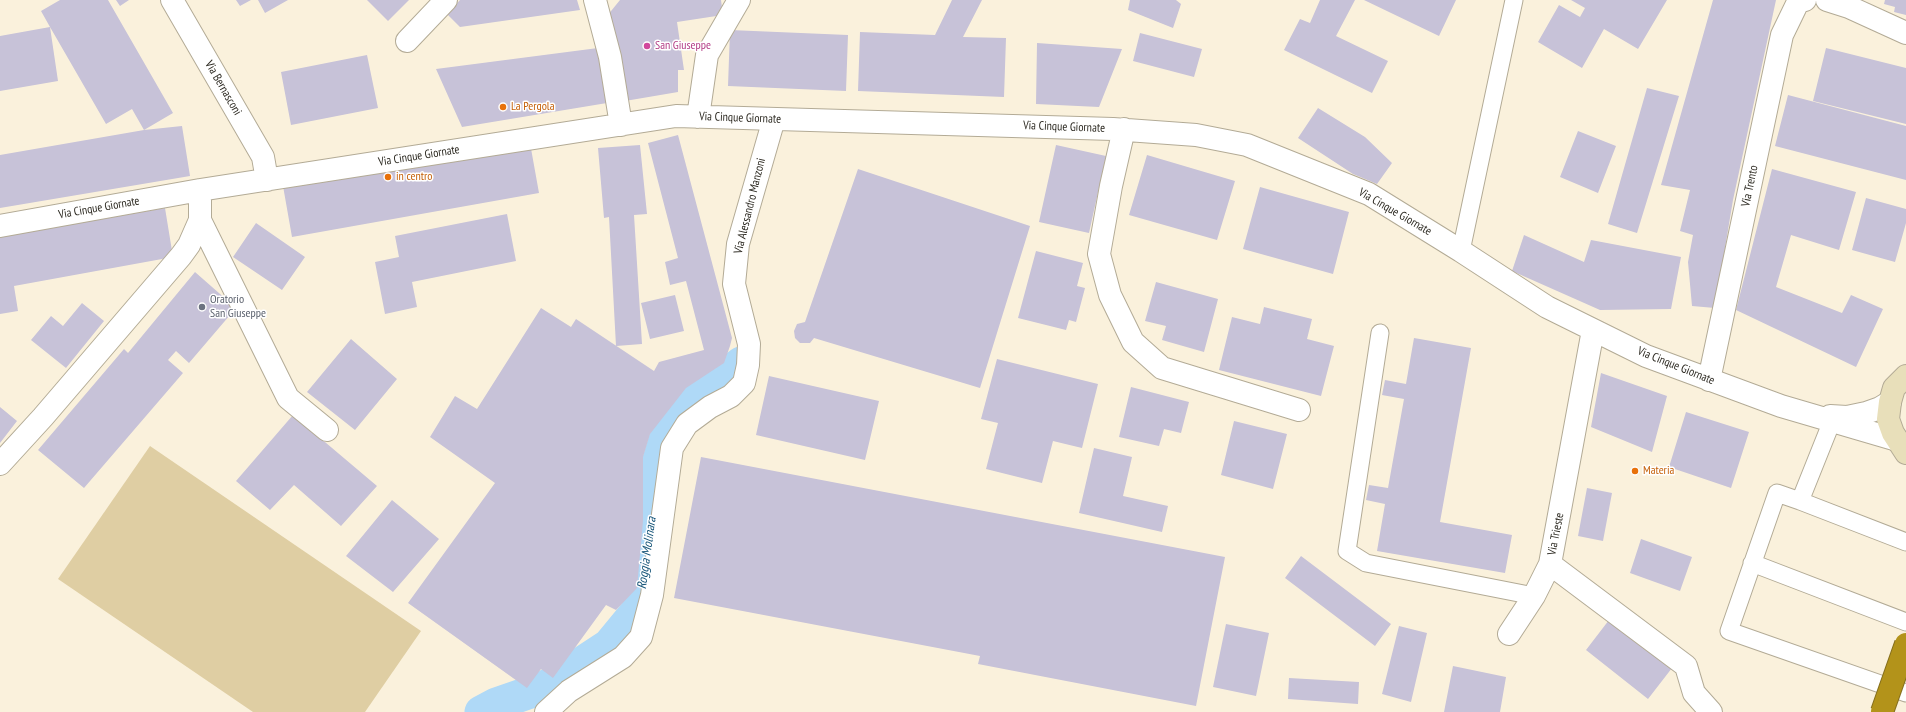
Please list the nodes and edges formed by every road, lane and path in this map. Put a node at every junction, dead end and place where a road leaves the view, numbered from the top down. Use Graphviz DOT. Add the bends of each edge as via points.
graph roads {
  1 [pos="172,0"];
  2 [pos="446,0"];
  3 [pos="594,0"];
  4 [pos="739,0"];
  5 [pos="1514,0"];
  6 [pos="1800,0"];
  7 [pos="1827,0"];
  8 [pos="1906,33"];
  9 [pos="407,41"];
  10 [pos="698,117"];
  11 [pos="774,119"];
  12 [pos="621,125"];
  13 [pos="1124,129"];
  14 [pos="268,180"];
  15 [pos="200,190"];
  16 [pos="200,220"];
  17 [pos="0,226"];
  18 [pos="1461,251"];
  19 [pos="1593,330"];
  20 [pos="1380,333"];
  21 [pos="1906,376"];
  22 [pos="1708,380"];
  23 [pos="1890,402"];
  24 [pos="1299,410"];
  25 [pos="1824,418"];
  26 [pos="327,430"];
  27 [pos="1902,446"];
  28 [pos="0,464"];
  29 [pos="1800,501"];
  30 [pos="1906,542"];
  31 [pos="1752,563"];
  32 [pos="1550,564"];
  33 [pos="1534,596"];
  34 [pos="1906,622"];
  35 [pos="1509,634"];
  36 [pos="1906,644"];
  37 [pos="1906,693"];
  38 [pos="546,712"];
  39 [pos="1711,712"];
  40 [pos="1882,712"];
  1 -- 14 [label="street, Via Bernasconi" via="263,157"];
  2 -- 9 [label="street"];
  3 -- 12 [label="street" via="610,57"];
  4 -- 10 [label="street" via="707,55"];
  5 -- 18 [label="lane"];
  6 -- 22 [label="street, Via Trento" via="1782,35"];
  7 -- 8 [label="street"];
  10 -- 11 [label="street, Via Cinque Giornate"];
  10 -- 12 [label="street, Via Cinque Giornate" via="676,116"];
  11 -- 13 [label="street, Via Cinque Giornate"];
  11 -- 38 [label="street, Via Alessandro Manzoni" via="737,252 734,284 749,344 744,382 731,396 687,424 672,448 652,595 641,637 623,657 569,691"];
  12 -- 14 [label="street, Via Cinque Giornate"];
  13 -- 18 [label="street, Via Cinque Giornate" via="1196,135 1247,145 1369,194"];
  13 -- 24 [label="street" via="1099,254 1110,296 1133,342 1162,368"];
  14 -- 15 [label="street, Via Cinque Giornate"];
  15 -- 16 [label="street"];
  15 -- 17 [label="street, Via Cinque Giornate"];
  16 -- 26 [label="street" via="288,398"];
  16 -- 28 [label="street" via="181,256"];
  18 -- 19 [label="street, Via Cinque Giornate" via="1547,307"];
  19 -- 22 [label="street, Via Cinque Giornate" via="1646,356"];
  19 -- 32 [label="street, Via Trieste"];
  20 -- 33 [label="lane" via="1347,551 1366,563"];
  21 -- 23 [label="street" via="1894,388"];
  22 -- 25 [label="street, Via Cinque Giornate" via="1780,406"];
  23 -- 25 [label="street, Via Cinque Giornate" via="1880,408 1847,417"];
  23 -- 27 [label="street" via="1888,420"];
  25 -- 27 [label="street, Via Cinque Giornate"];
  25 -- 29 [label="lane"];
  29 -- 30 [label="lane"];
  29 -- 31 [label="lane" via="1777,493"];
  31 -- 34 [label="lane"];
  31 -- 37 [label="lane" via="1729,631"];
  32 -- 33 [label="street"];
  32 -- 39 [label="street, Via Trieste" via="1686,666 1694,693"];
  33 -- 35 [label="street"];
  36 -- 40 [label="highway, bridge"];
}
